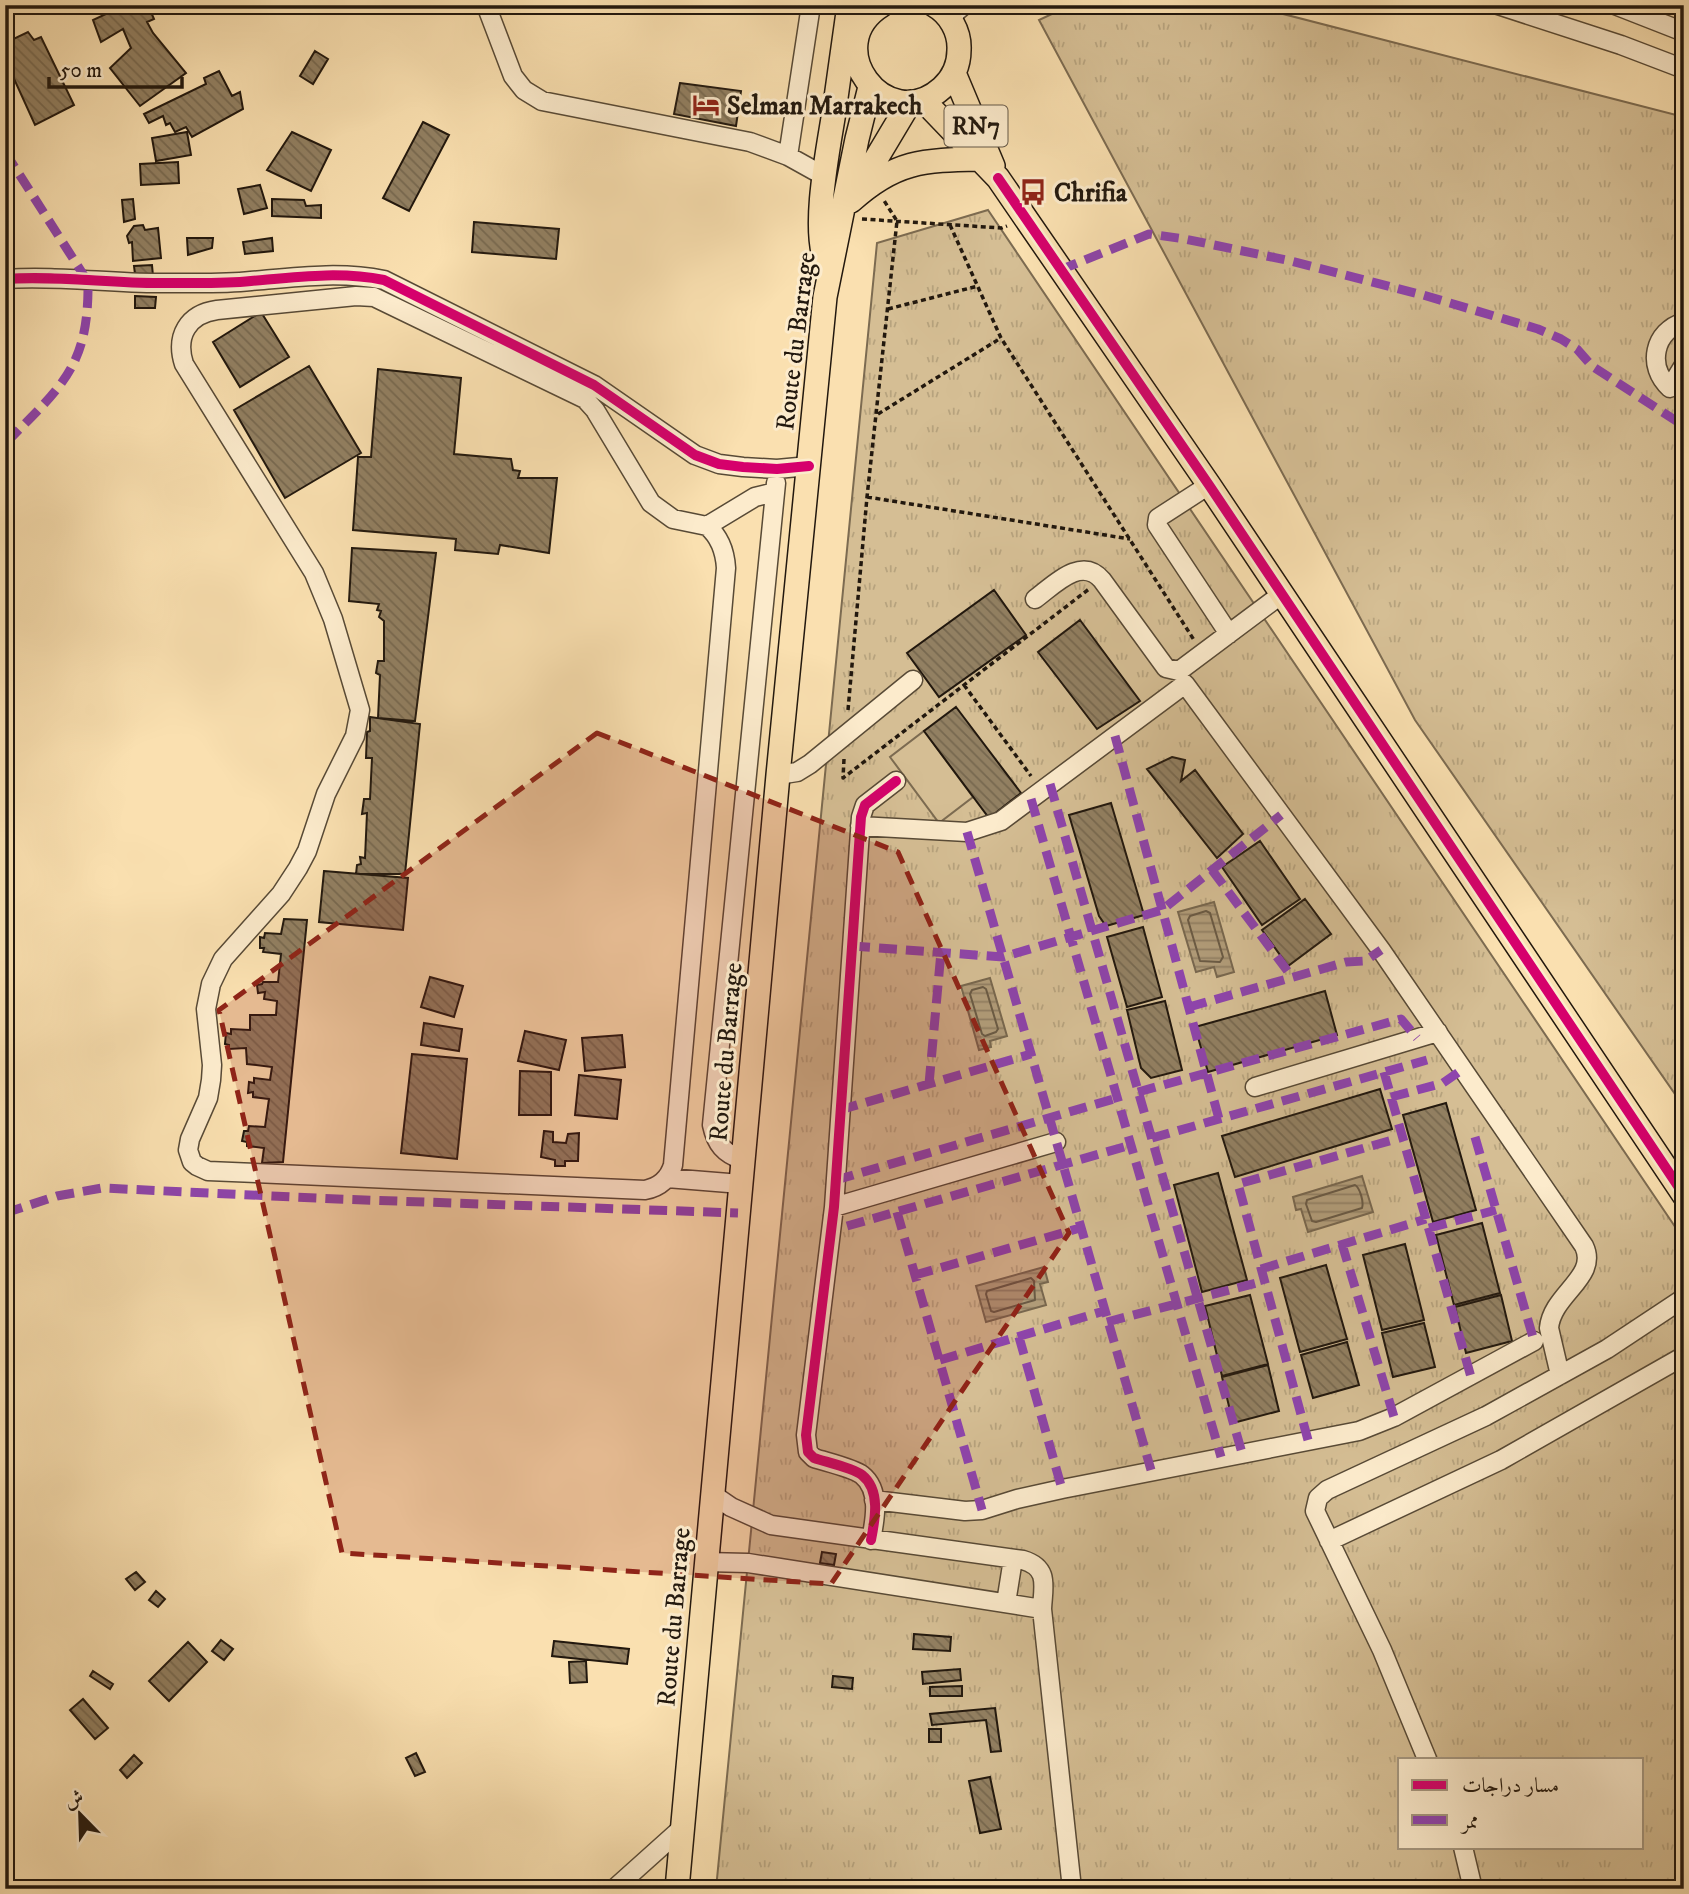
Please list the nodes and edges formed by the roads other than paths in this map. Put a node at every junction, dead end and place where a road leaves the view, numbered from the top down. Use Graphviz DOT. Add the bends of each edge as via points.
graph roads {
  1 [pos="486,5"];
  2 [pos="811,5"];
  3 [pos="1498,5"];
  4 [pos="1615,5"];
  5 [pos="866,8"];
  6 [pos="949,10"];
  7 [pos="1684,32"];
  8 [pos="1684,69"];
  9 [pos="954,73"];
  10 [pos="870,87"];
  11 [pos="917,101"];
  12 [pos="788,156"];
  13 [pos="980,159"];
  14 [pos="824,176"];
  15 [pos="998,178"];
  16 [pos="844,214"];
  17 [pos="829,271"];
  18 [pos="5,279"];
  19 [pos="1684,322"];
  20 [pos="1684,365"];
  21 [pos="809,466"];
  22 [pos="777,469"];
  23 [pos="1209,485"];
  24 [pos="775,492"];
  25 [pos="707,526"];
  26 [pos="1282,594"];
  27 [pos="1035,599"];
  28 [pos="1229,634"];
  29 [pos="914,680"];
  30 [pos="778,775"];
  31 [pos="896,781"];
  32 [pos="860,826"];
  33 [pos="1438,1032"];
  34 [pos="1255,1087"];
  35 [pos="1056,1142"];
  36 [pos="743,1160"];
  37 [pos="667,1178"];
  38 [pos="741,1184"];
  39 [pos="1684,1195"];
  40 [pos="834,1207"];
  41 [pos="1684,1298"];
  42 [pos="1534,1342"];
  43 [pos="1684,1356"];
  44 [pos="1560,1374"];
  45 [pos="712,1494"];
  46 [pos="874,1500"];
  47 [pos="871,1540"];
  48 [pos="1329,1541"];
  49 [pos="1013,1559"];
  50 [pos="705,1562"];
  51 [pos="1006,1603"];
  52 [pos="1042,1609"];
  53 [pos="1427,1758"];
  54 [pos="682,1828"];
  55 [pos="1463,1848"];
  56 [pos="614,1889"];
  57 [pos="677,1889"];
  58 [pos="1072,1889"];
  59 [pos="1473,1889"];
  1 -- 12 [label="street" via="513,76 542,101 750,142"];
  2 -- 12 [label="street"];
  3 -- 8 [label="street"];
  4 -- 7 [label="street"];
  5 -- 10 [label="main road" via="855,47"];
  5 -- 14 [label="main road"];
  6 -- 9 [label="main road, RN7" via="960,45"];
  9 -- 11 [label="main road, RN7" via="936,93"];
  9 -- 15 [label="main road, RN7"];
  10 -- 11 [label="main road, RN7" via="889,98"];
  10 -- 16 [label="main road, Route du Barrage"];
  11 -- 13 [label="main road, RN7"];
  11 -- 16 [label="main road, Route du Barrage"];
  12 -- 14 [label="street"];
  13 -- 15 [label="main road, RN7"];
  13 -- 16 [label="main road" via="909,164 874,182"];
  14 -- 17 [label="main road" via="821,251"];
  15 -- 23 [label="main road, RN7"];
  16 -- 17 [label="main road, Route du Barrage"];
  17 -- 21 [label="main road, Route du Barrage"];
  18 -- 22 [label="street" via="149,284 347,275 384,279 594,386 695,455 719,464"];
  19 -- 20 [label="street" via="1665,332 1654,357 1656,369 1670,387"];
  21 -- 22 [label="street"];
  21 -- 30 [label="main road, Route du Barrage"];
  22 -- 24 [label="street"];
  23 -- 26 [label="main road, RN7"];
  23 -- 28 [label="street" via="1158,518 1157,525"];
  24 -- 25 [label="street" via="755,497"];
  24 -- 36 [label="street" via="712,1125 722,1150"];
  25 -- 37 [label="street" via="719,541 726,568 673,1165"];
  25 -- 37 [label="street" via="673,519 651,503 585,399 382,300 355,296 208,311 192,319 183,333 184,364 321,588 360,710 355,736 326,794 298,869 223,960 211,984 206,1009 211,1080 188,1144 192,1161 208,1171 645,1191"];
  26 -- 28 [label="street"];
  26 -- 39 [label="main road, RN7"];
  27 -- 28 [label="street" via="1075,571 1088,570 1102,580 1166,668 1179,671"];
  29 -- 30 [label="street" via="804,769"];
  30 -- 36 [label="main road, Route du Barrage"];
  31 -- 32 [label="street" via="865,805"];
  32 -- 33 [label="street" via="968,832 1001,821 1185,684"];
  32 -- 40 [label="street"];
  33 -- 34 [label="street"];
  33 -- 44 [label="street" via="1588,1254 1582,1277 1559,1300 1550,1320"];
  35 -- 40 [label="street"];
  36 -- 38 [label="main road, Route du Barrage"];
  37 -- 38 [label="street"];
  38 -- 45 [label="main road, Route du Barrage"];
  40 -- 46 [label="street" via="806,1446 814,1458 862,1475"];
  41 -- 44 [label="street"];
  42 -- 46 [label="street" via="1394,1417 1343,1435 1074,1486 982,1510"];
  43 -- 48 [label="street" via="1501,1460"];
  44 -- 48 [label="street" via="1486,1416 1327,1490 1318,1498 1315,1511"];
  45 -- 47 [label="street" via="771,1525"];
  45 -- 50 [label="main road, Route du Barrage"];
  46 -- 47 [label="street"];
  47 -- 49 [label="street"];
  48 -- 53 [label="street" via="1382,1650"];
  49 -- 51 [label="street"];
  49 -- 52 [label="street" via="1034,1563 1041,1571"];
  50 -- 51 [label="street" via="748,1563"];
  50 -- 54 [label="main road, Route du Barrage"];
  51 -- 52 [label="street"];
  52 -- 58 [label="street"];
  54 -- 56 [label="street"];
  54 -- 57 [label="main road, Route du Barrage"];
  55 -- 59 [label="street"];
}
